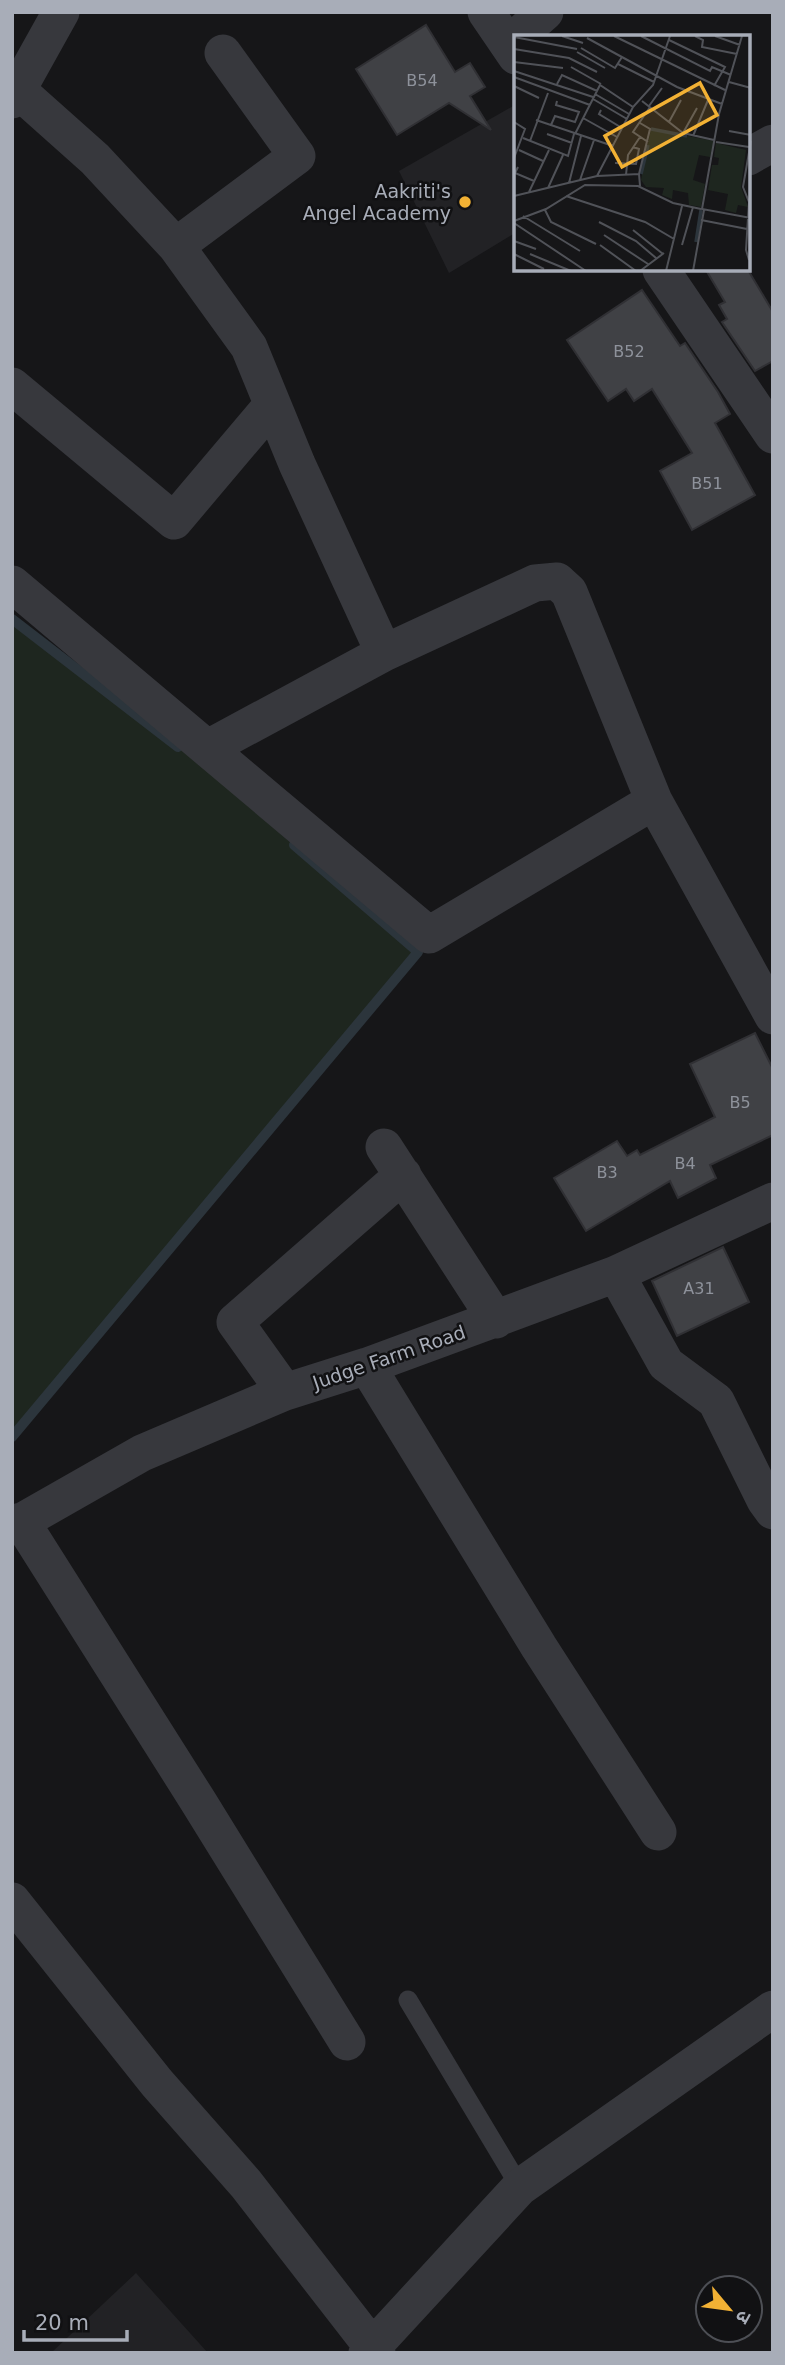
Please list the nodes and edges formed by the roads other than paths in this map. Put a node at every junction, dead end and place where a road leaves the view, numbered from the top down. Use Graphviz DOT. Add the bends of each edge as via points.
graph roads {
  1 [pos="61,12"];
  2 [pos="486,12"];
  3 [pos="545,12"];
  4 [pos="523,35"];
  5 [pos="514,44"];
  6 [pos="223,53"];
  7 [pos="14,91"];
  8 [pos="773,143"];
  9 [pos="750,156"];
  10 [pos="176,246"];
  11 [pos="662,271"];
  12 [pos="12,386"];
  13 [pos="272,405"];
  14 [pos="767,414"];
  15 [pos="12,584"];
  16 [pos="384,653"];
  17 [pos="208,748"];
  18 [pos="654,801"];
  19 [pos="773,1016"];
  20 [pos="773,1201"];
  21 [pos="615,1274"];
  22 [pos="496,1320"];
  23 [pos="367,1366"];
  24 [pos="285,1392"];
  25 [pos="773,1511"];
  26 [pos="16,1524"];
  27 [pos="658,1832"];
  28 [pos="12,1901"];
  29 [pos="408,2000"];
  30 [pos="773,2009"];
  31 [pos="347,2042"];
  32 [pos="520,2187"];
  33 [pos="372,2351"];
  1 -- 7 [label="street"];
  2 -- 5 [label="street"];
  3 -- 4 [label="street"];
  6 -- 10 [label="street" via="296,156"];
  7 -- 10 [label="street" via="96,159"];
  8 -- 9 [label="street"];
  10 -- 13 [label="street" via="249,347"];
  11 -- 14 [label="street"];
  12 -- 13 [label="street" via="174,521"];
  13 -- 16 [label="street"];
  15 -- 17 [label="street"];
  16 -- 17 [label="street"];
  16 -- 18 [label="street" via="535,583 556,581 569,592"];
  17 -- 18 [label="street" via="429,935"];
  18 -- 19 [label="street"];
  20 -- 21 [label="street, Judge Farm Road"];
  21 -- 22 [label="street, Judge Farm Road"];
  21 -- 25 [label="street" via="666,1364 716,1401"];
  22 -- 23 [label="street, Judge Farm Road"];
  22 -- 24 [label="street" via="393,1161 235,1322"];
  23 -- 24 [label="street, Judge Farm Road"];
  23 -- 27 [label="street"];
  24 -- 26 [label="street, Judge Farm Road" via="142,1453"];
  26 -- 31 [label="street" via="198,1801"];
  28 -- 33 [label="street" via="246,2184"];
  29 -- 32 [label="lane"];
  30 -- 32 [label="street"];
  32 -- 33 [label="street"];
}
